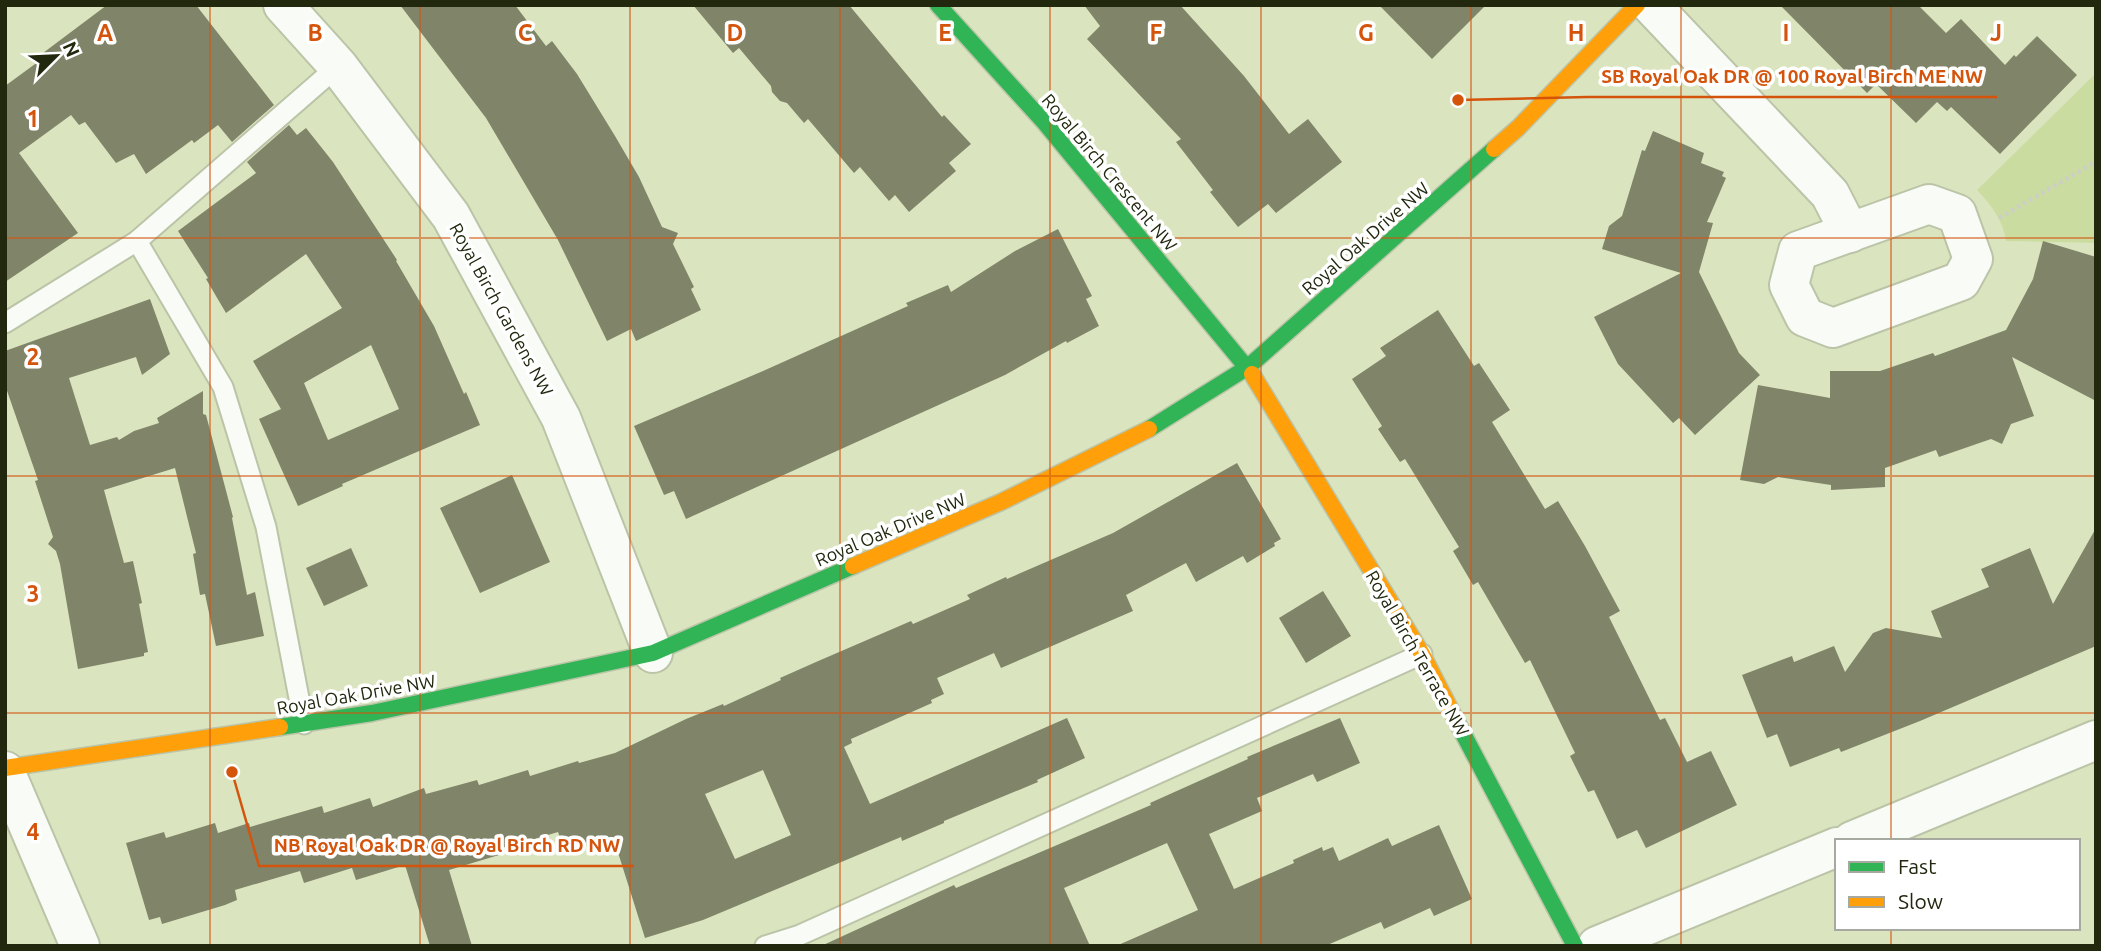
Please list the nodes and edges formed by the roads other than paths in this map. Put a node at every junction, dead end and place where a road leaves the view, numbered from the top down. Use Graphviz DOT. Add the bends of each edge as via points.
graph roads {
  1 [pos="283,5"];
  2 [pos="938,5"];
  3 [pos="1637,5"];
  4 [pos="1651,5"];
  5 [pos="338,66"];
  6 [pos="1850,233"];
  7 [pos="137,241"];
  8 [pos="5,323"];
  9 [pos="1248,367"];
  10 [pos="653,653"];
  11 [pos="1422,654"];
  12 [pos="304,724"];
  13 [pos="2096,740"];
  14 [pos="5,769"];
  15 [pos="1857,839"];
  16 [pos="1835,848"];
  17 [pos="80,946"];
  18 [pos="765,946"];
  19 [pos="1575,946"];
  20 [pos="1597,946"];
  1 -- 5 [label="street, Royal Birch Gardens NW"];
  2 -- 9 [label="street, Royal Birch Crescent NW" via="1044,121"];
  3 -- 9 [label="street, Royal Oak Drive NW" via="1518,128"];
  4 -- 6 [label="street" via="1830,194"];
  5 -- 7 [label="lane"];
  5 -- 10 [label="street, Royal Birch Gardens NW" via="452,216 561,418"];
  6 -- 6 [label="street" via="1798,251 1789,285 1805,317 1833,328 1961,281 1973,258 1956,214 1929,204"];
  7 -- 8 [label="lane"];
  7 -- 12 [label="lane" via="223,387 266,527"];
  9 -- 10 [label="street, Royal Oak Drive NW" via="1147,430 1001,502"];
  9 -- 11 [label="street, Royal Birch Terrace NW"];
  10 -- 12 [label="street, Royal Oak Drive NW"];
  11 -- 18 [label="lane" via="813,929"];
  11 -- 19 [label="street, Royal Birch Terrace NW"];
  12 -- 14 [label="street, Royal Oak Drive NW"];
  13 -- 15 [label="street"];
  14 -- 17 [label="street"];
  16 -- 20 [label="street"];
}
